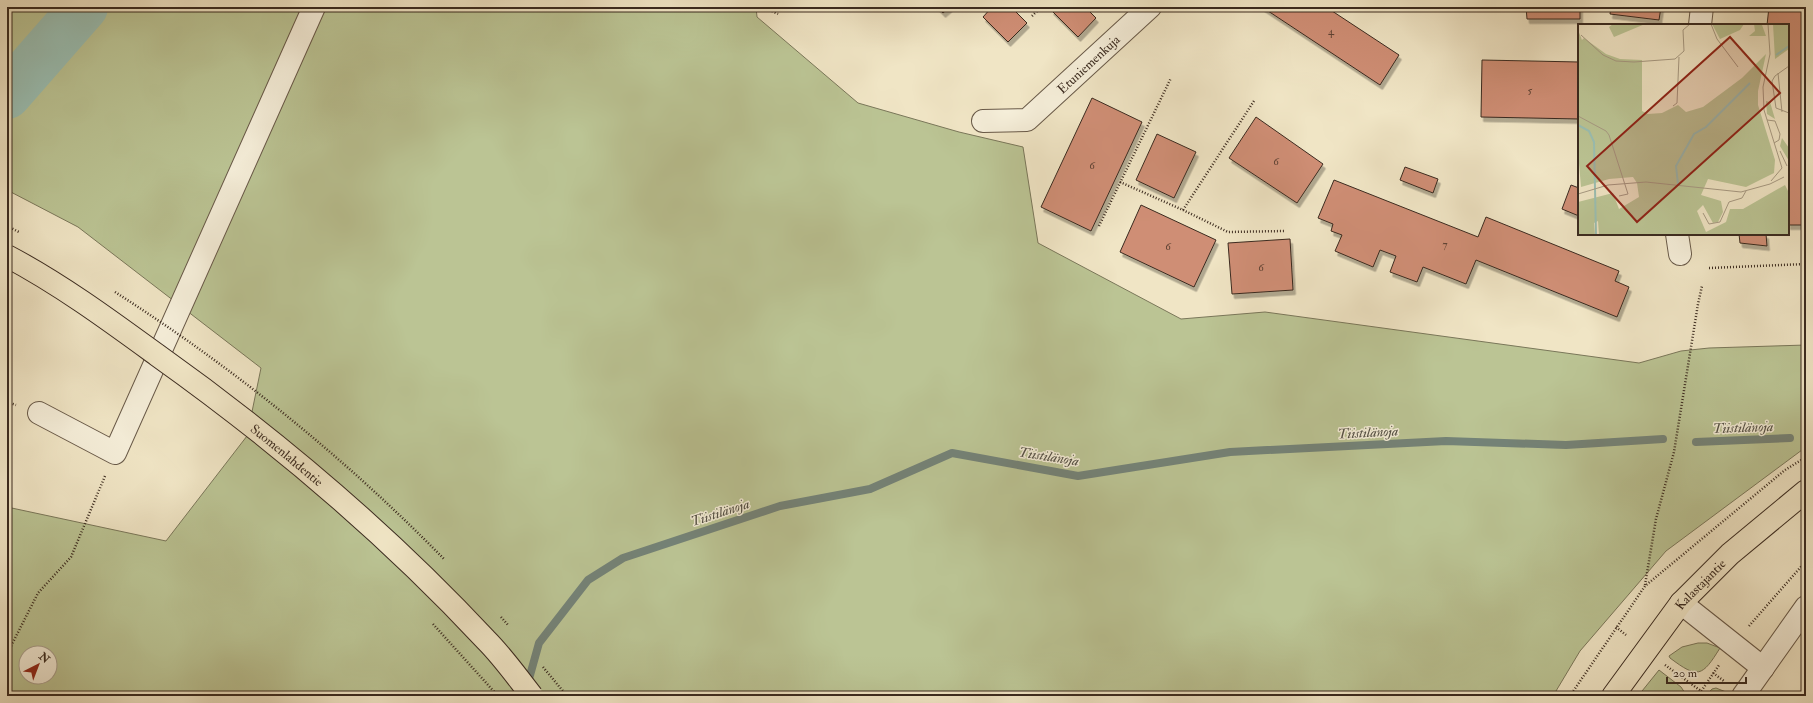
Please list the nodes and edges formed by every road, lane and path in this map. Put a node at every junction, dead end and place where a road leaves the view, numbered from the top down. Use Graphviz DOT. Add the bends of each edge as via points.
graph roads {
  1 [pos="314,7"];
  2 [pos="764,7"];
  3 [pos="1042,7"];
  4 [pos="1150,7"];
  5 [pos="1702,7"];
  6 [pos="778,14"];
  7 [pos="1032,16"];
  8 [pos="1700,24"];
  9 [pos="1170,78"];
  10 [pos="1254,101"];
  11 [pos="983,121"];
  12 [pos="1120,182"];
  13 [pos="1183,210"];
  14 [pos="1099,226"];
  15 [pos="1284,231"];
  16 [pos="7,256"];
  17 [pos="1806,264"];
  18 [pos="1709,268"];
  19 [pos="1702,286"];
  20 [pos="39,413"];
  21 [pos="115,453"];
  22 [pos="1806,491"];
  23 [pos="1645,586"];
  24 [pos="1681,603"];
  25 [pos="1806,607"];
  26 [pos="430,620"];
  27 [pos="7,654"];
  28 [pos="1763,668"];
  29 [pos="498,696"];
  30 [pos="532,696"];
  31 [pos="1613,696"];
  32 [pos="1743,696"];
  1 -- 21 [label="street"];
  2 -- 6 [label="path"];
  3 -- 7 [label="path"];
  4 -- 11 [label="street, Etuniemenkuja" via="1027,120"];
  5 -- 8 [label="street"];
  9 -- 12 [label="path"];
  10 -- 13 [label="path"];
  12 -- 13 [label="path"];
  12 -- 14 [label="path"];
  13 -- 15 [label="path" via="1228,232"];
  16 -- 30 [label="main road, Suomenlahdentie, bridge" via="111,322 197,383 319,481 399,553 487,640"];
  17 -- 18 [label="path"];
  19 -- 23 [label="path" via="1674,452 1656,519"];
  20 -- 21 [label="street"];
  21 -- 27 [label="path" via="71,557 38,593"];
  22 -- 24 [label="main road, Kalastajantie" via="1730,554"];
  24 -- 28 [label="street"];
  24 -- 31 [label="main road, Kalastajantie"];
  25 -- 28 [label="street"];
  26 -- 29 [label="path, bridge"];
  28 -- 32 [label="street"];
}
